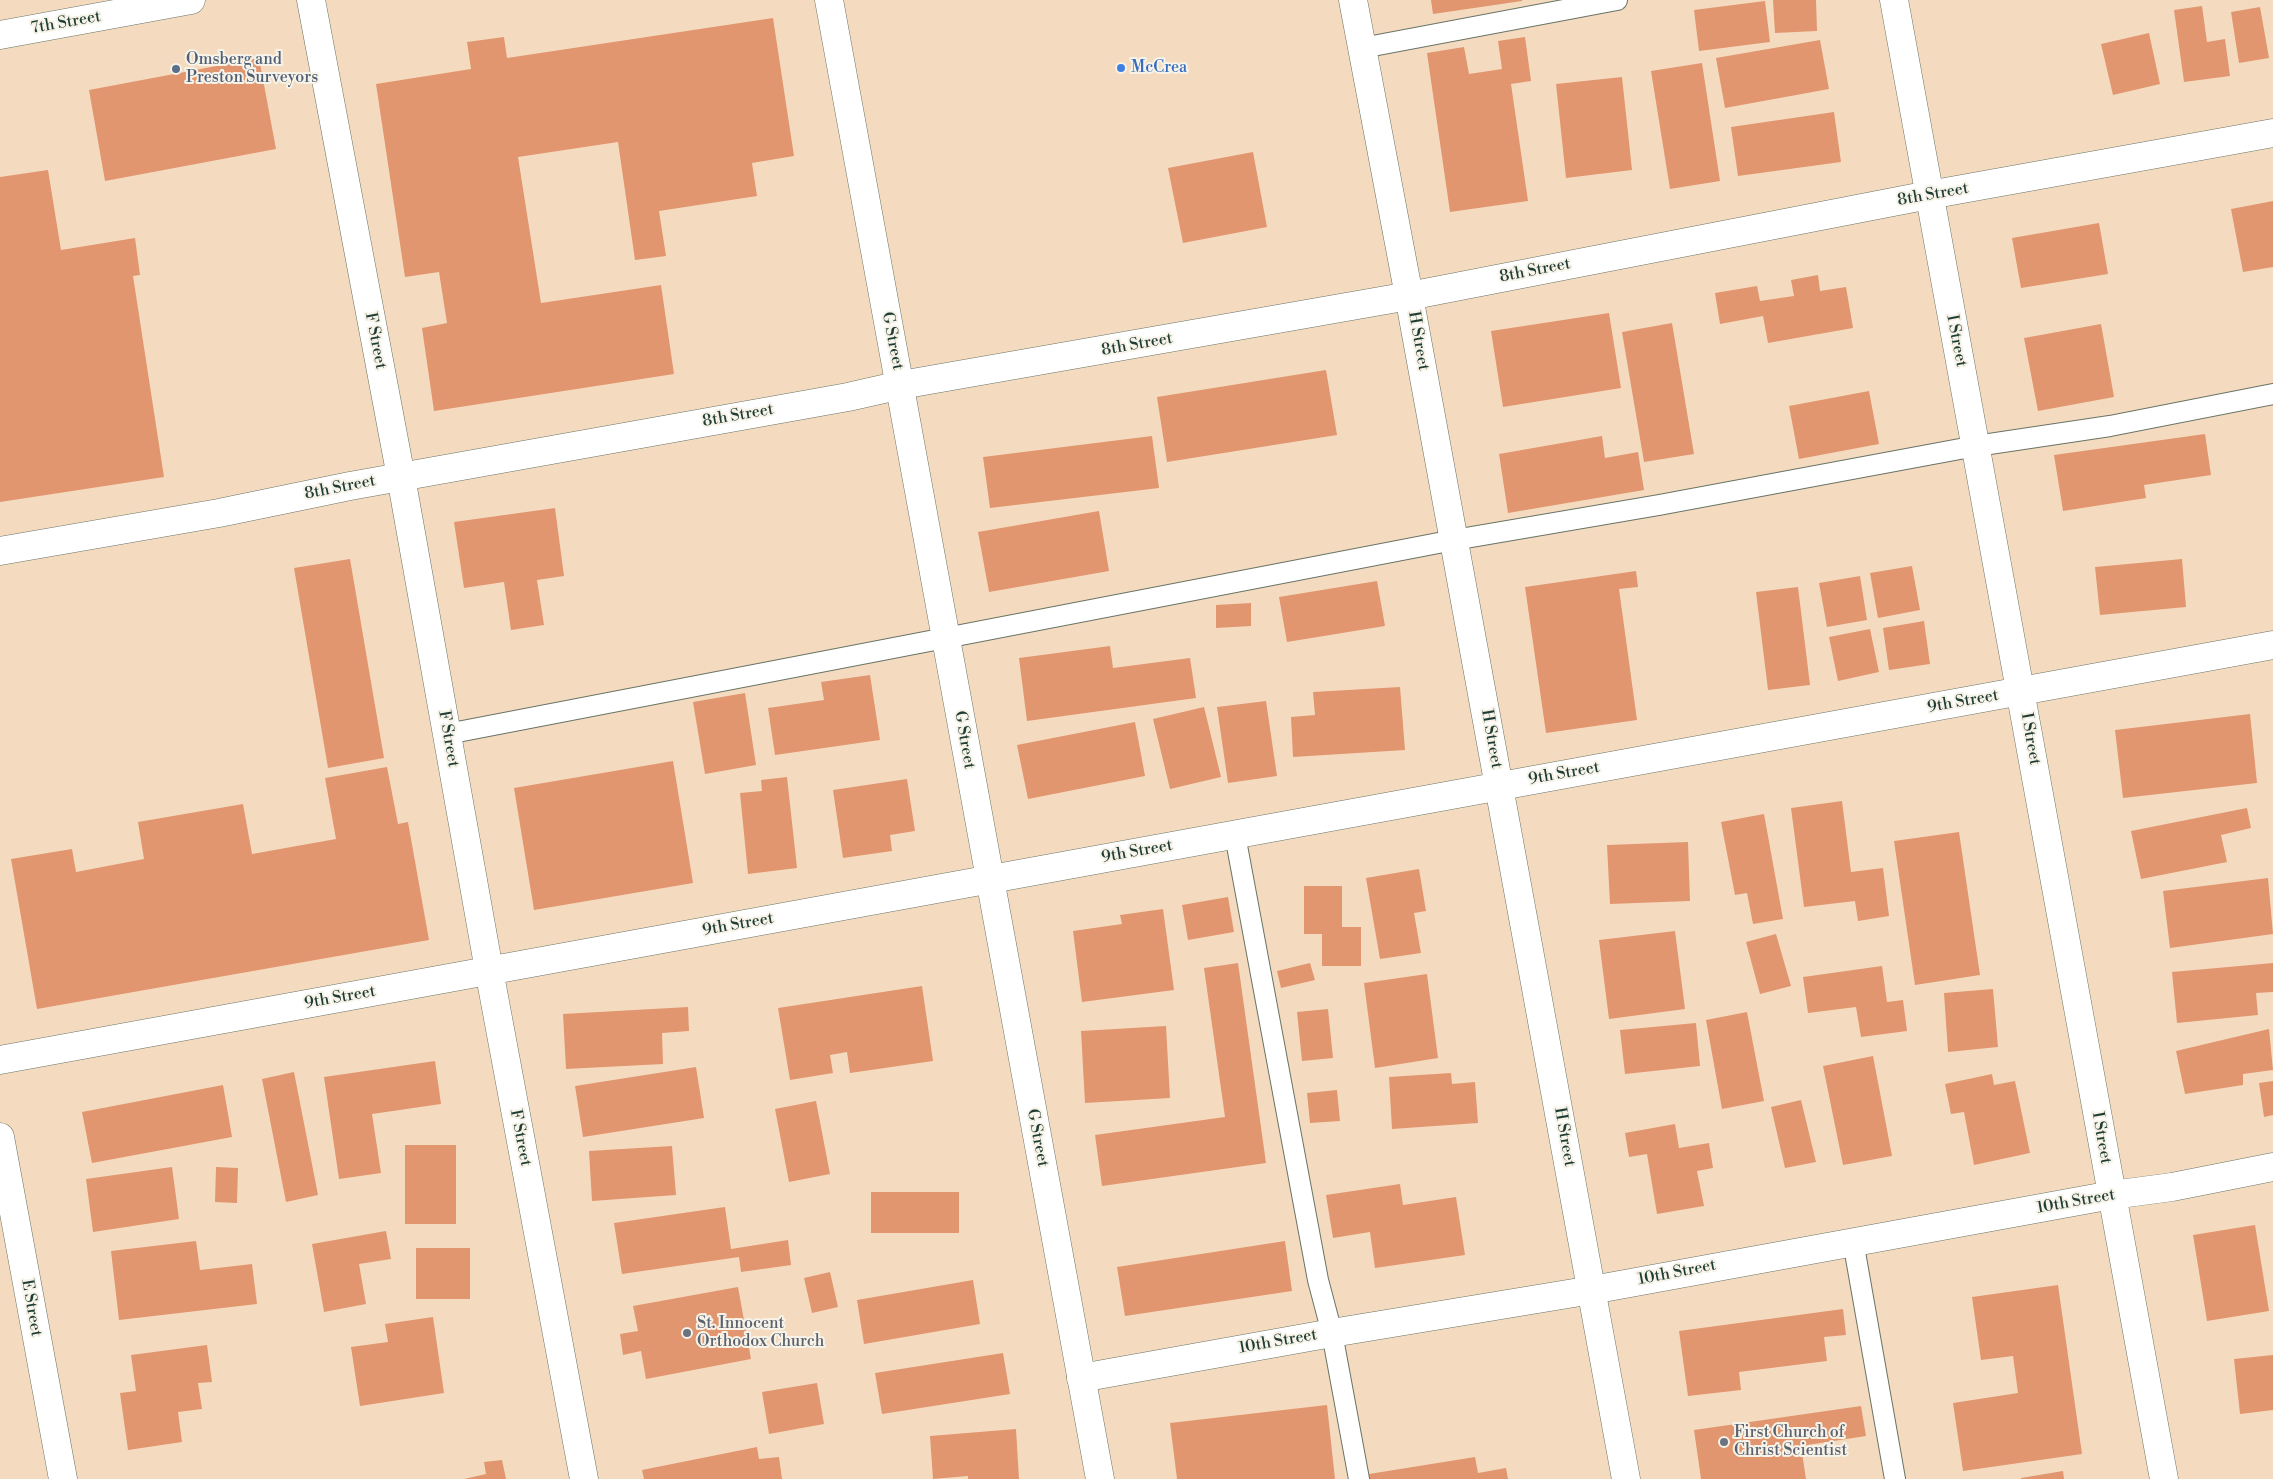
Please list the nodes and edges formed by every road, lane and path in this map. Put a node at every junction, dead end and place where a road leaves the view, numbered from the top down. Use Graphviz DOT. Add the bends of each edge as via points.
graph roads {
  1 [pos="191,0"];
  2 [pos="311,0"];
  3 [pos="829,0"];
  4 [pos="1353,0"];
  5 [pos="1617,0"];
  6 [pos="1894,0"];
  7 [pos="0,35"];
  8 [pos="1362,48"];
  9 [pos="2273,133"];
  10 [pos="1929,195"];
  11 [pos="1409,296"];
  12 [pos="901,385"];
  13 [pos="2273,394"];
  14 [pos="1976,446"];
  15 [pos="401,477"];
  16 [pos="1454,540"];
  17 [pos="0,551"];
  18 [pos="946,639"];
  19 [pos="2273,645"];
  20 [pos="2021,691"];
  21 [pos="447,734"];
  22 [pos="1500,786"];
  23 [pos="1235,835"];
  24 [pos="989,880"];
  25 [pos="489,970"];
  26 [pos="0,1060"];
  27 [pos="0,1137"];
  28 [pos="2273,1167"];
  29 [pos="2112,1195"];
  30 [pos="1854,1242"];
  31 [pos="1592,1290"];
  32 [pos="1332,1333"];
  33 [pos="1082,1378"];
  34 [pos="63,1479"];
  35 [pos="584,1479"];
  36 [pos="1100,1479"];
  37 [pos="1359,1479"];
  38 [pos="1626,1479"];
  39 [pos="1895,1479"];
  40 [pos="2164,1479"];
  1 -- 7 [label="street, 7th Street"];
  2 -- 15 [label="street, F Street"];
  3 -- 12 [label="street, G Street"];
  4 -- 8 [label="street, H Street"];
  5 -- 8 [label="lane"];
  6 -- 10 [label="street, I Street"];
  8 -- 11 [label="street, H Street"];
  9 -- 10 [label="street, 8th Street"];
  10 -- 11 [label="street, 8th Street"];
  10 -- 14 [label="street, I Street"];
  11 -- 12 [label="street, 8th Street"];
  11 -- 16 [label="street, H Street"];
  12 -- 15 [label="street, 8th Street"];
  12 -- 18 [label="street, G Street"];
  13 -- 14 [label="lane" via="2110,426"];
  14 -- 16 [label="lane"];
  14 -- 20 [label="street, I Street"];
  15 -- 17 [label="street, 8th Street"];
  15 -- 21 [label="street, F Street"];
  16 -- 18 [label="lane"];
  16 -- 22 [label="street, H Street"];
  18 -- 21 [label="lane"];
  18 -- 24 [label="street, G Street"];
  19 -- 20 [label="street, 9th Street"];
  20 -- 22 [label="street, 9th Street"];
  20 -- 29 [label="street, I Street"];
  21 -- 25 [label="street, F Street"];
  22 -- 23 [label="street, 9th Street"];
  22 -- 31 [label="street, H Street"];
  23 -- 24 [label="street, 9th Street"];
  23 -- 32 [label="lane" via="1318,1280"];
  24 -- 25 [label="street, 9th Street"];
  24 -- 33 [label="street, G Street"];
  25 -- 26 [label="street, 9th Street"];
  25 -- 35 [label="street, F Street"];
  27 -- 34 [label="street, E Street"];
  28 -- 29 [label="street, 10th Street"];
  29 -- 30 [label="street, 10th Street"];
  29 -- 40 [label="street, I Street"];
  30 -- 31 [label="street, 10th Street"];
  30 -- 39 [label="lane"];
  31 -- 32 [label="street, 10th Street"];
  31 -- 38 [label="street, H Street"];
  32 -- 33 [label="street, 10th Street"];
  32 -- 37 [label="lane"];
  33 -- 36 [label="street, G Street"];
}
